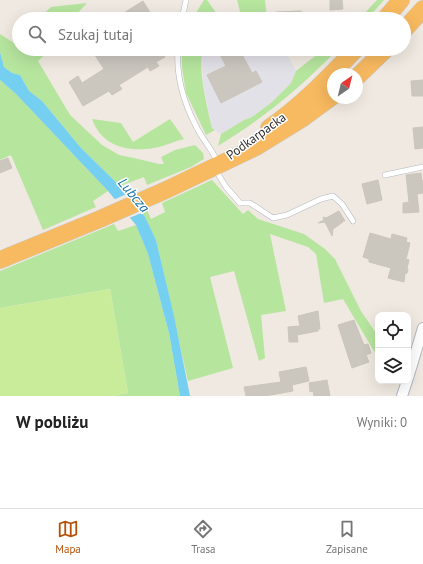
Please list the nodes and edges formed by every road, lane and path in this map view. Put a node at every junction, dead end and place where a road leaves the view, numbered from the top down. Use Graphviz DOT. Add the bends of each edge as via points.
graph roads {
  1 [pos="186,0"];
  2 [pos="401,0"];
  3 [pos="423,9"];
  4 [pos="183,12"];
  5 [pos="391,12"];
  6 [pos="411,22"];
  7 [pos="178,56"];
  8 [pos="349,56"];
  9 [pos="379,56"];
  10 [pos="363,71"];
  11 [pos="327,100"];
  12 [pos="216,165"];
  13 [pos="423,166"];
  14 [pos="385,175"];
  15 [pos="353,221"];
  16 [pos="0,260"];
  17 [pos="423,328"];
  18 [pos="411,368"];
  19 [pos="406,384"];
  20 [pos="402,396"];
  1 -- 4 [label="lane"];
  2 -- 5 [label="highway"];
  3 -- 6 [label="highway"];
  7 -- 12 [label="lane" via="180,82 187,103 195,125 213,152"];
  8 -- 12 [label="highway, Podkarpacka" via="299,105"];
  9 -- 10 [label="highway"];
  11 -- 12 [label="highway, Podkarpacka" via="256,147"];
  12 -- 15 [label="lane" via="226,187 240,203 250,204 273,218 287,215 333,196 342,204"];
  12 -- 16 [label="highway" via="166,190"];
  13 -- 14 [label="lane"];
  17 -- 18 [label="street"];
  19 -- 20 [label="street"];
}
